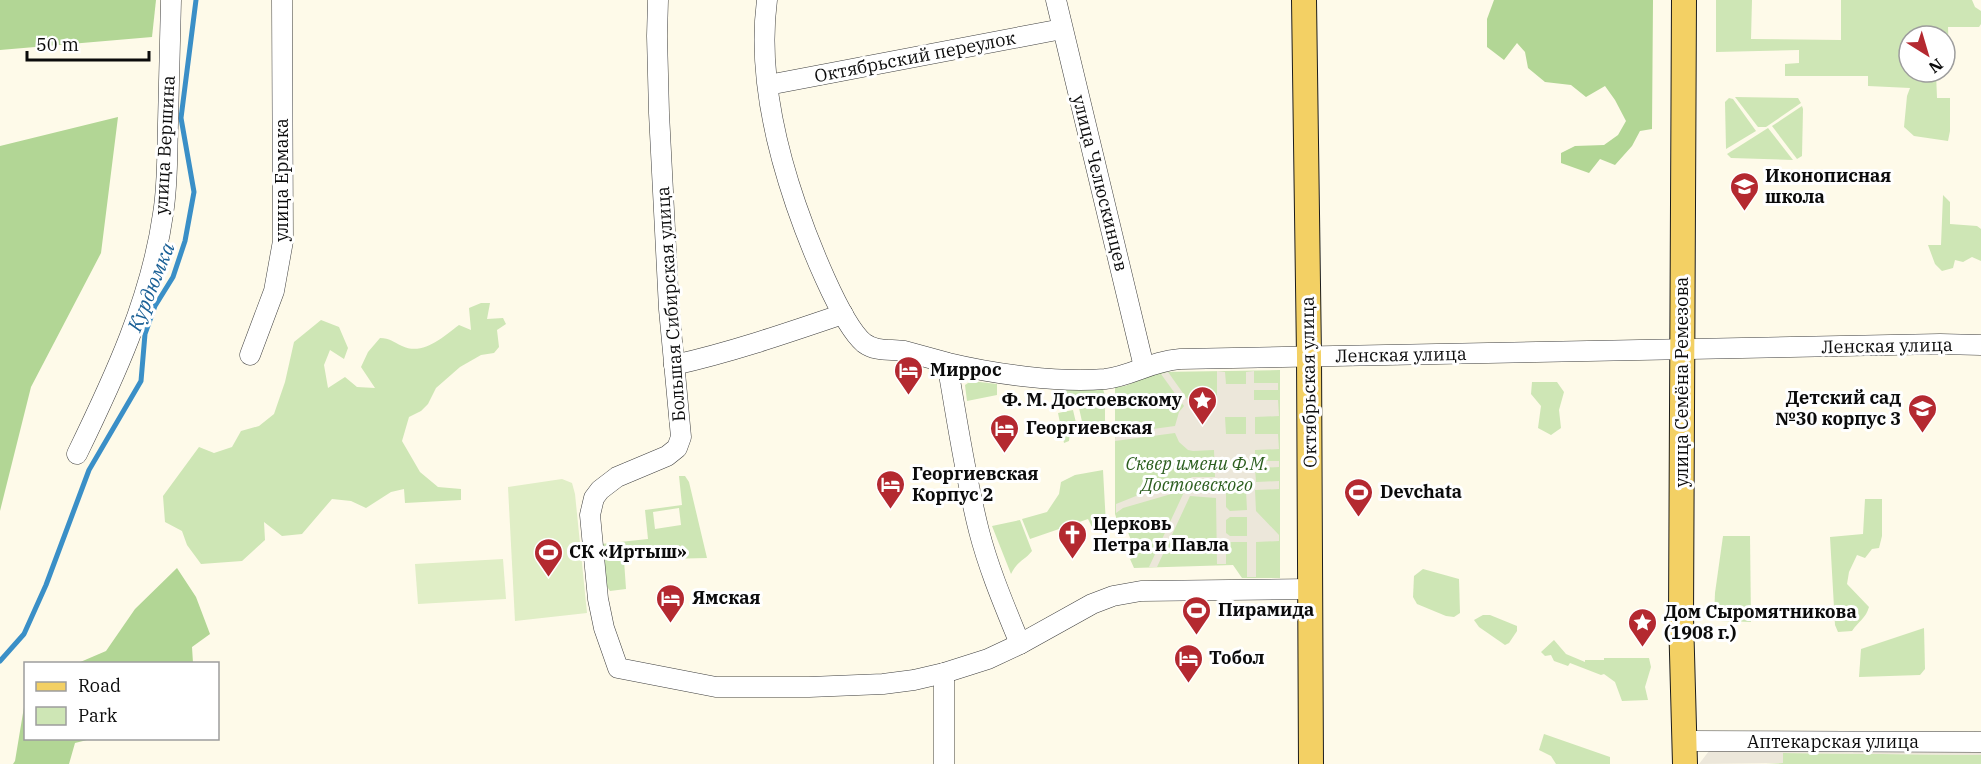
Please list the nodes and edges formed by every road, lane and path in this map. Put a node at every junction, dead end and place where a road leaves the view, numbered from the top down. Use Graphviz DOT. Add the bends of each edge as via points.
graph roads {
  1 [pos="171,0"];
  2 [pos="282,0"];
  3 [pos="658,0"];
  4 [pos="767,0"];
  5 [pos="1056,0"];
  6 [pos="1304,0"];
  7 [pos="1684,0"];
  8 [pos="1062,28"];
  9 [pos="768,85"];
  10 [pos="843,314"];
  11 [pos="1981,345"];
  12 [pos="1682,350"];
  13 [pos="250,356"];
  14 [pos="1309,356"];
  15 [pos="947,363"];
  16 [pos="674,364"];
  17 [pos="1144,367"];
  18 [pos="77,454"];
  19 [pos="1311,589"];
  20 [pos="1020,644"];
  21 [pos="944,673"];
  22 [pos="1981,742"];
  23 [pos="1685,753"];
  24 [pos="944,764"];
  25 [pos="1311,764"];
  1 -- 18 [label="street, улица Вершина" via="166,183 156,251 116,375"];
  2 -- 13 [label="street, улица Ермака" via="283,241 274,291"];
  3 -- 16 [label="street, Большая Сибирская улица" via="660,124"];
  4 -- 9 [label="street, Ленская улица"];
  5 -- 8 [label="street, улица Челюскинцев"];
  6 -- 14 [label="main road, Октябрьская улица"];
  7 -- 12 [label="main road, улица Семёна Ремезова"];
  8 -- 9 [label="street, Октябрьский переулок"];
  8 -- 17 [label="street, улица Челюскинцев"];
  9 -- 10 [label="street, Ленская улица" via="772,122 786,178 804,229"];
  10 -- 15 [label="street, Ленская улица" via="859,337 873,348"];
  10 -- 16 [label="street" via="764,341"];
  11 -- 12 [label="street, Ленская улица"];
  12 -- 14 [label="street, Ленская улица"];
  12 -- 23 [label="main road, улица Семёна Ремезова"];
  14 -- 17 [label="street, Ленская улица" via="1180,359"];
  14 -- 19 [label="main road, Октябрьская улица"];
  15 -- 17 [label="street, Ленская улица" via="986,371 1090,380 1118,377"];
  15 -- 20 [label="street" via="979,532"];
  16 -- 21 [label="street, Большая Сибирская улица" via="681,437 677,448 608,483 594,498 590,514 598,599 618,668 705,685 746,688 883,684"];
  19 -- 20 [label="street, Большая Сибирская улица" via="1141,591 1113,596"];
  19 -- 25 [label="main road, Октябрьская улица"];
  20 -- 21 [label="street, Большая Сибирская улица"];
  21 -- 24 [label="street"];
  22 -- 23 [label="street, Аптекарская улица"];
}
